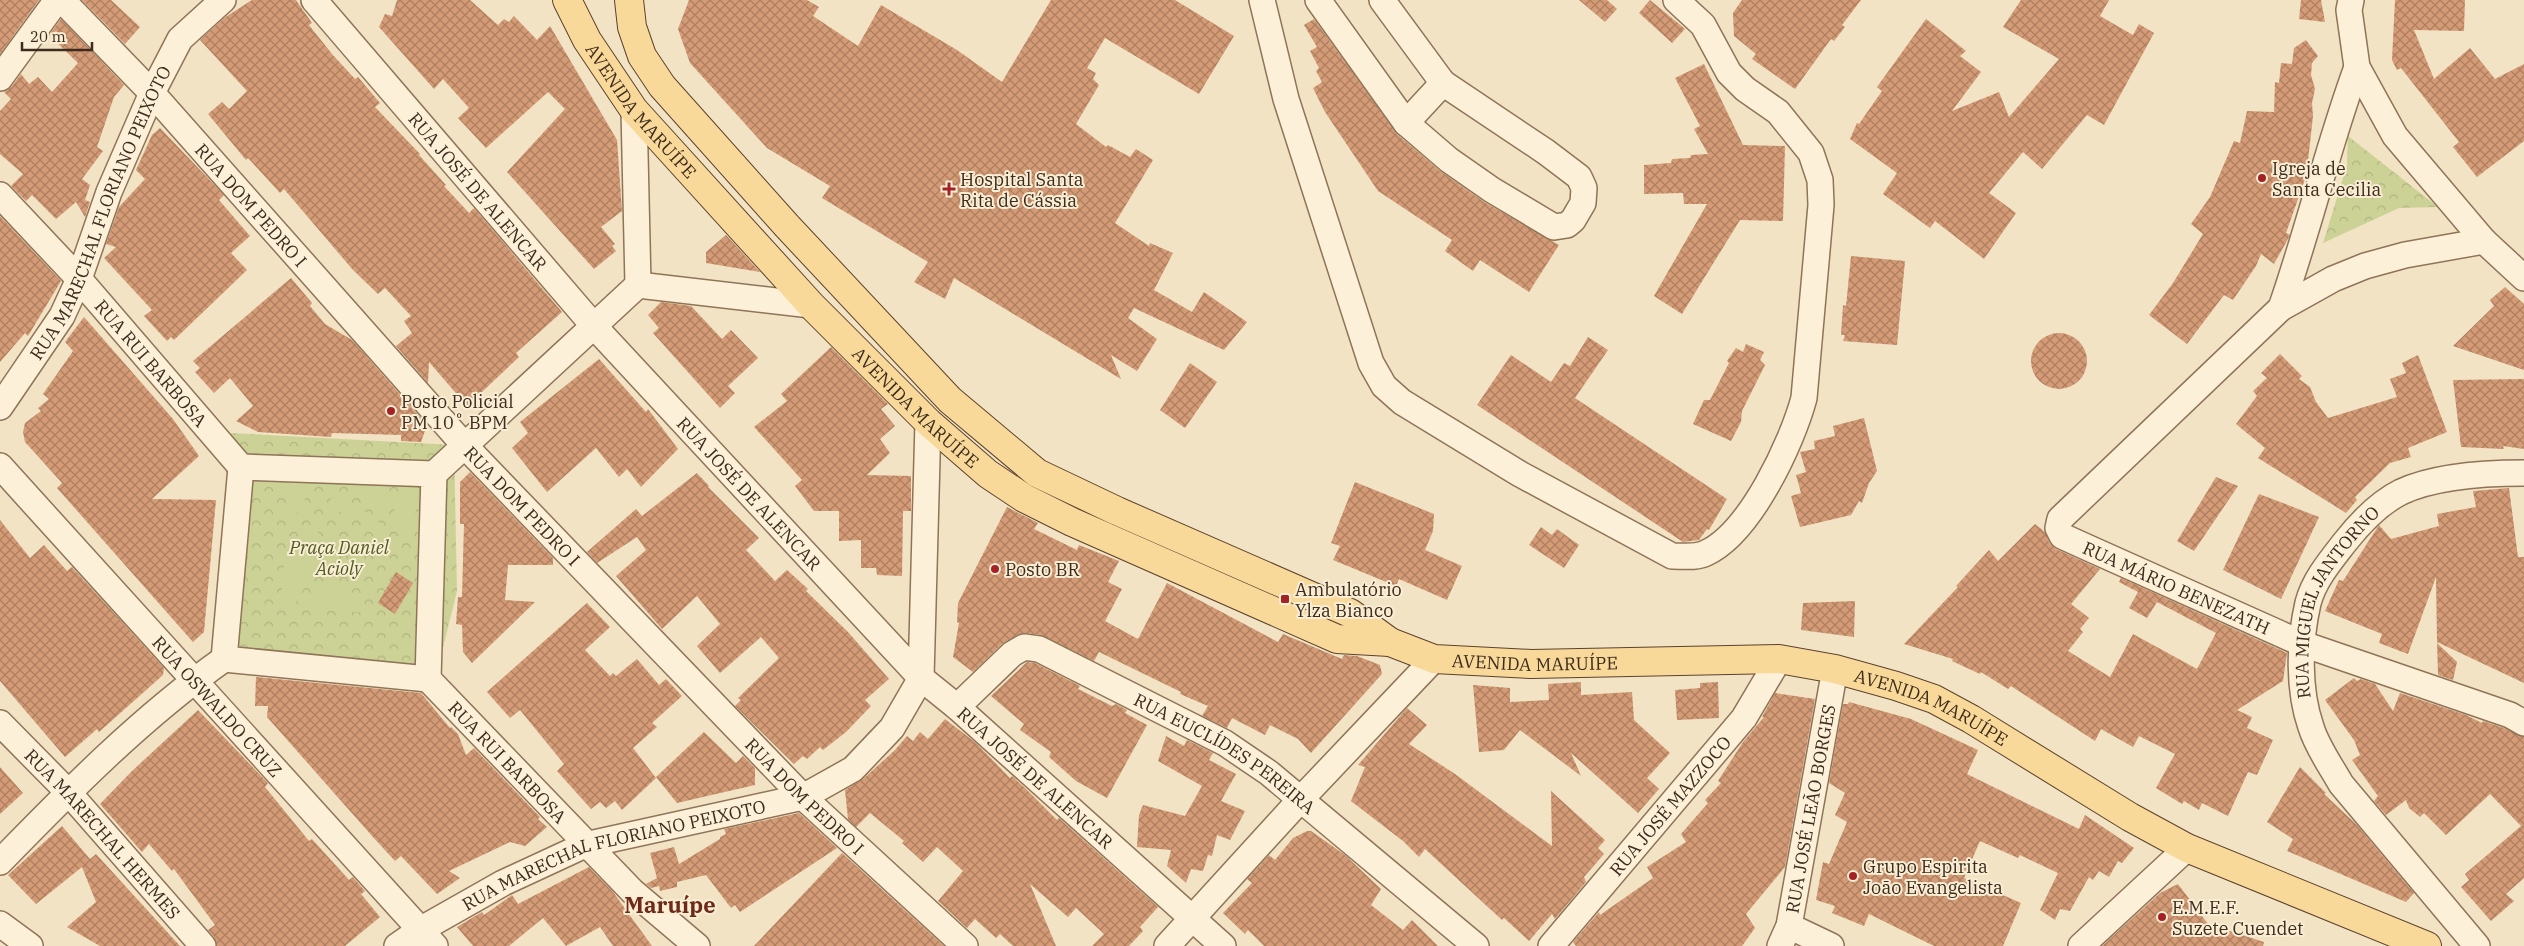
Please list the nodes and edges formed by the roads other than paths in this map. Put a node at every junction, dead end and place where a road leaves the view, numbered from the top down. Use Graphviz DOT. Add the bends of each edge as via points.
graph roads {
  1 [pos="57,0"];
  2 [pos="62,0"];
  3 [pos="223,0"];
  4 [pos="314,0"];
  5 [pos="567,0"];
  6 [pos="629,0"];
  7 [pos="1262,0"];
  8 [pos="1318,0"];
  9 [pos="1382,0"];
  10 [pos="1676,0"];
  11 [pos="2351,0"];
  12 [pos="2356,67"];
  13 [pos="0,78"];
  14 [pos="1444,83"];
  15 [pos="152,93"];
  16 [pos="634,110"];
  17 [pos="1406,123"];
  18 [pos="0,195"];
  19 [pos="2484,241"];
  20 [pos="2524,278"];
  21 [pos="80,279"];
  22 [pos="638,285"];
  23 [pos="811,305"];
  24 [pos="2281,308"];
  25 [pos="593,325"];
  26 [pos="0,407"];
  27 [pos="928,422"];
  28 [pos="465,446"];
  29 [pos="0,466"];
  30 [pos="241,467"];
  31 [pos="2524,473"];
  32 [pos="434,474"];
  33 [pos="1390,642"];
  34 [pos="2304,644"];
  35 [pos="224,659"];
  36 [pos="1434,659"];
  37 [pos="1779,659"];
  38 [pos="1835,669"];
  39 [pos="921,678"];
  40 [pos="428,679"];
  41 [pos="193,681"];
  42 [pos="957,707"];
  43 [pos="0,723"];
  44 [pos="2524,723"];
  45 [pos="68,792"];
  46 [pos="803,797"];
  47 [pos="1301,799"];
  48 [pos="585,844"];
  49 [pos="2187,848"];
  50 [pos="0,862"];
  51 [pos="1193,919"];
  52 [pos="0,924"];
  53 [pos="1784,936"];
  54 [pos="428,938"];
  55 [pos="30,946"];
  56 [pos="203,946"];
  57 [pos="397,946"];
  58 [pos="696,946"];
  59 [pos="965,946"];
  60 [pos="1167,946"];
  61 [pos="1223,946"];
  62 [pos="1476,946"];
  63 [pos="1551,946"];
  64 [pos="1831,946"];
  65 [pos="2081,946"];
  66 [pos="2428,946"];
  67 [pos="2476,946"];
  1 -- 13 [label="street"];
  2 -- 15 [label="street, RUA DOM PEDRO I"];
  3 -- 15 [label="street, RUA MARECHAL FLORIANO PEIXOTO" via="180,39"];
  4 -- 25 [label="street, RUA JOSÉ DE ALENCAR"];
  5 -- 16 [label="main road, AVENIDA MARUÍPE" via="587,40"];
  6 -- 33 [label="main road, AVENIDA MARUÍPE" via="632,28 642,56 662,86 916,365 950,400 1010,452 1037,473 1117,511 1350,613"];
  7 -- 10 [label="street" via="1286,99 1317,198 1372,362 1384,386 1402,402 1544,488 1672,556 1690,557 1705,554 1724,542 1740,525 1752,510 1797,424 1804,398 1821,205 1820,180 1811,153 1778,112 1745,89 1729,73 1703,24"];
  8 -- 17 [label="street"];
  9 -- 14 [label="street"];
  11 -- 12 [label="street"];
  12 -- 19 [label="street" via="2395,136"];
  12 -- 24 [label="street" via="2338,116 2302,248"];
  14 -- 17 [label="street"];
  14 -- 17 [label="street" via="1579,177 1584,188 1583,202 1573,220 1567,225 1554,226 1492,190"];
  15 -- 21 [label="street, RUA MARECHAL FLORIANO PEIXOTO" via="109,192"];
  15 -- 28 [label="street, RUA DOM PEDRO I"];
  16 -- 22 [label="street"];
  16 -- 23 [label="main road, AVENIDA MARUÍPE"];
  18 -- 21 [label="street, RUA RUI BARBOSA"];
  19 -- 20 [label="street"];
  19 -- 24 [label="street" via="2405,255 2366,266 2333,279"];
  21 -- 26 [label="street, RUA MARECHAL FLORIANO PEIXOTO" via="62,316"];
  21 -- 30 [label="street, RUA RUI BARBOSA"];
  22 -- 23 [label="street"];
  22 -- 25 [label="street"];
  23 -- 27 [label="main road, AVENIDA MARUÍPE"];
  24 -- 34 [label="street, RUA MÁRIO BENEZATH" via="2060,519 2058,528 2062,536"];
  25 -- 28 [label="street"];
  25 -- 39 [label="street, RUA JOSÉ DE ALENCAR"];
  27 -- 33 [label="main road, AVENIDA MARUÍPE" via="988,474 1024,498 1072,522 1337,639"];
  27 -- 39 [label="street, RUA MARECHAL FLORIANO PEIXOTO"];
  28 -- 32 [label="street"];
  28 -- 46 [label="street, RUA DOM PEDRO I"];
  29 -- 41 [label="street, RUA OSWALDO CRUZ"];
  30 -- 32 [label="street"];
  30 -- 35 [label="street"];
  31 -- 34 [label="street, RUA MIGUEL JANTORNO" via="2433,481 2401,492 2378,506 2325,568 2308,602"];
  32 -- 40 [label="street"];
  33 -- 36 [label="main road, AVENIDA MARUÍPE"];
  34 -- 44 [label="street, RUA MÁRIO BENEZATH" via="2510,715"];
  34 -- 67 [label="street, RUA MIGUEL JANTORNO" via="2302,683 2311,727 2326,759 2341,784"];
  35 -- 40 [label="street"];
  35 -- 41 [label="street"];
  36 -- 37 [label="main road, AVENIDA MARUÍPE" via="1567,664"];
  36 -- 47 [label="street"];
  37 -- 38 [label="main road, AVENIDA MARUÍPE"];
  37 -- 63 [label="street, RUA JOSÉ MAZZOCO" via="1744,718"];
  38 -- 49 [label="main road, AVENIDA MARUÍPE" via="1934,699 2022,749 2130,818"];
  38 -- 53 [label="street, RUA JOSÉ LEÃO BORGES"];
  39 -- 42 [label="street, RUA JOSÉ DE ALENCAR"];
  39 -- 46 [label="street, RUA MARECHAL FLORIANO PEIXOTO" via="892,728 853,769"];
  40 -- 48 [label="street, RUA RUI BARBOSA"];
  41 -- 45 [label="street"];
  41 -- 54 [label="street, RUA OSWALDO CRUZ"];
  42 -- 47 [label="street, RUA EUCLÍDES PEREIRA" via="1012,654 1024,647 1039,649 1224,743"];
  42 -- 51 [label="street, RUA JOSÉ DE ALENCAR"];
  43 -- 45 [label="street, RUA MARECHAL HERMES"];
  45 -- 50 [label="street"];
  45 -- 56 [label="street, RUA MARECHAL HERMES"];
  46 -- 48 [label="street, RUA MARECHAL FLORIANO PEIXOTO"];
  46 -- 59 [label="street, RUA DOM PEDRO I"];
  47 -- 51 [label="street"];
  47 -- 62 [label="street, RUA EUCLÍDES PEREIRA"];
  48 -- 54 [label="street, RUA MARECHAL FLORIANO PEIXOTO" via="503,883"];
  48 -- 58 [label="street, RUA RUI BARBOSA" via="632,891"];
  49 -- 65 [label="street"];
  49 -- 66 [label="main road, AVENIDA MARUÍPE"];
  51 -- 60 [label="street"];
  51 -- 61 [label="street, RUA JOSÉ DE ALENCAR"];
  52 -- 55 [label="street"];
  53 -- 64 [label="street"];
  54 -- 57 [label="street, RUA MARECHAL FLORIANO PEIXOTO"];
}
